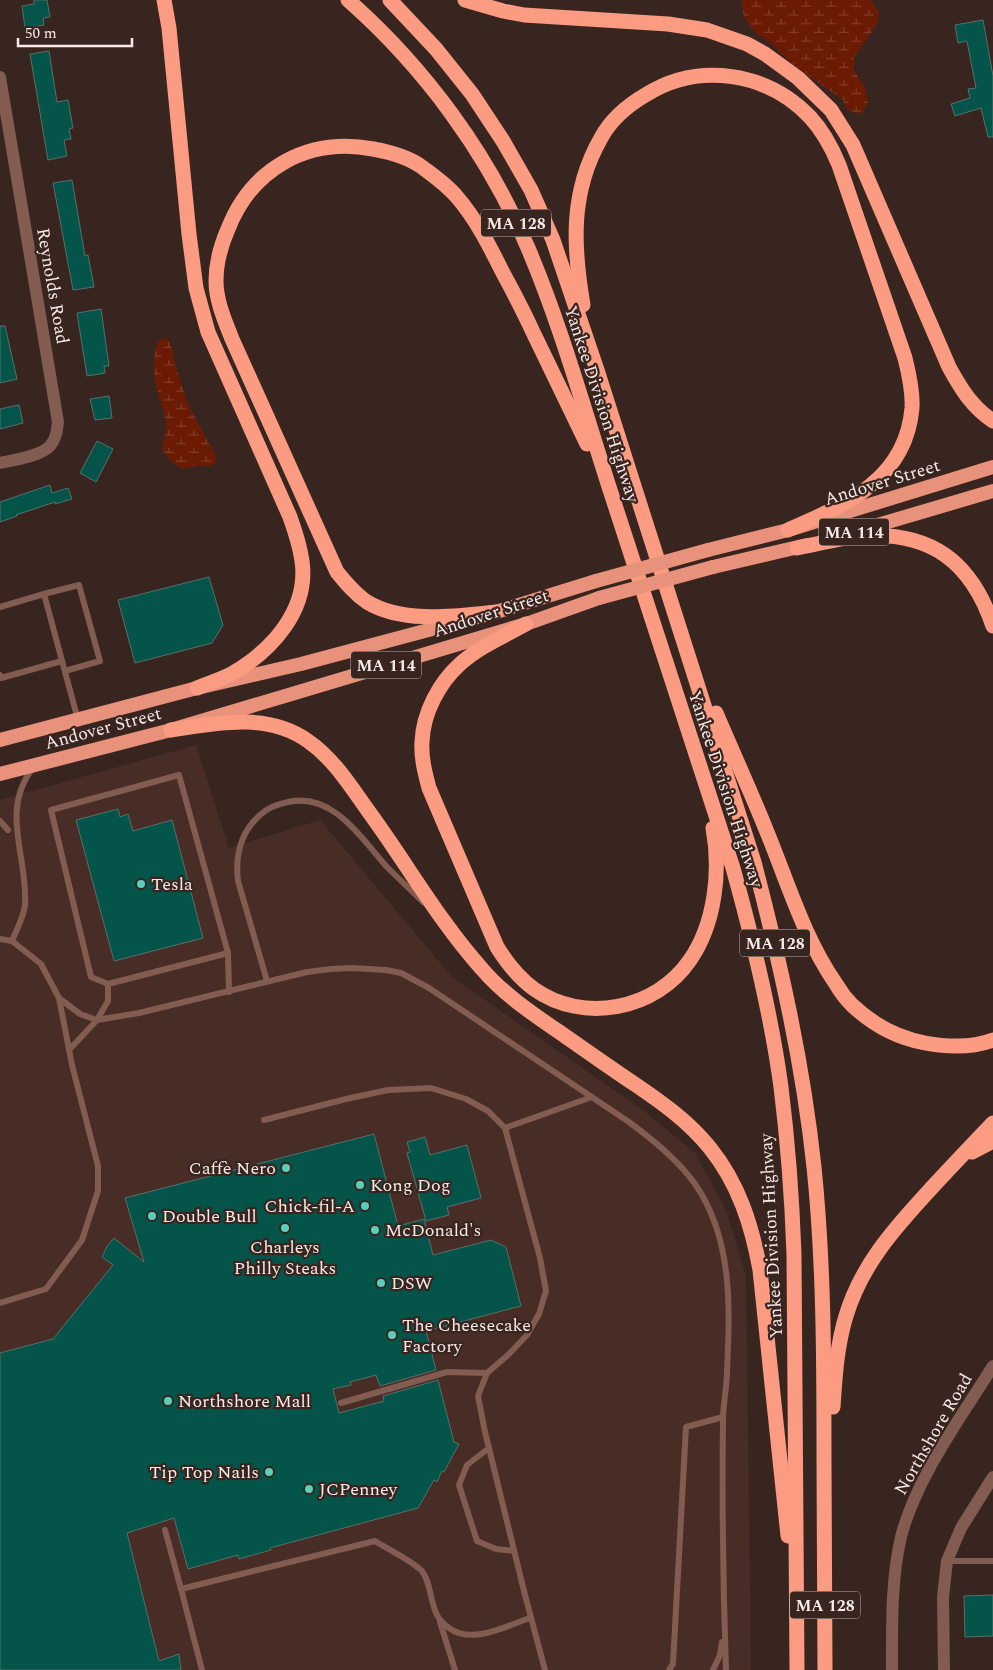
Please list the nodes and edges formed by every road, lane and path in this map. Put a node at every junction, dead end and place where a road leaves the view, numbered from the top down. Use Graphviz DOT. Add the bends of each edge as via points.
graph roads {
  1 [pos="164,0"];
  2 [pos="348,0"];
  3 [pos="390,0"];
  4 [pos="465,0"];
  5 [pos="0,77"];
  6 [pos="597,370"];
  7 [pos="993,421"];
  8 [pos="0,463"];
  9 [pos="993,468"];
  10 [pos="610,489"];
  11 [pos="993,491"];
  12 [pos="788,530"];
  13 [pos="797,548"];
  14 [pos="44,594"];
  15 [pos="0,607"];
  16 [pos="496,612"];
  17 [pos="526,624"];
  18 [pos="993,626"];
  19 [pos="690,659"];
  20 [pos="62,661"];
  21 [pos="65,671"];
  22 [pos="0,677"];
  23 [pos="197,688"];
  24 [pos="78,720"];
  25 [pos="171,730"];
  26 [pos="0,740"];
  27 [pos="694,749"];
  28 [pos="37,764"];
  29 [pos="0,774"];
  30 [pos="10,804"];
  31 [pos="0,821"];
  32 [pos="8,821"];
  33 [pos="9,831"];
  34 [pos="446,925"];
  35 [pos="0,939"];
  36 [pos="12,941"];
  37 [pos="228,953"];
  38 [pos="267,981"];
  39 [pos="108,984"];
  40 [pos="229,992"];
  41 [pos="59,998"];
  42 [pos="97,1020"];
  43 [pos="993,1040"];
  44 [pos="69,1050"];
  45 [pos="592,1097"];
  46 [pos="264,1120"];
  47 [pos="993,1123"];
  48 [pos="505,1128"];
  49 [pos="993,1141"];
  50 [pos="956,1162"];
  51 [pos="0,1303"];
  52 [pos="993,1366"];
  53 [pos="487,1373"];
  54 [pos="341,1403"];
  55 [pos="723,1417"];
  56 [pos="489,1448"];
  57 [pos="992,1480"];
  58 [pos="165,1530"];
  59 [pos="824,1540"];
  60 [pos="514,1551"];
  61 [pos="947,1561"];
  62 [pos="993,1561"];
  63 [pos="182,1589"];
  64 [pos="530,1618"];
  65 [pos="440,1622"];
  66 [pos="797,1624"];
  67 [pos="725,1629"];
  68 [pos="202,1670"];
  69 [pos="455,1670"];
  70 [pos="545,1670"];
  71 [pos="669,1670"];
  72 [pos="714,1670"];
  73 [pos="726,1670"];
  74 [pos="797,1670"];
  75 [pos="825,1670"];
  76 [pos="892,1670"];
  77 [pos="944,1670"];
  1 -- 23 [label="highway" via="198,296 208,332 290,517 303,563 296,605 274,642 232,674"];
  2 -- 10 [label="highway, Yankee Division Highway / MA 128" via="410,61 444,103 504,198 548,301"];
  3 -- 6 [label="highway, Yankee Division Highway / MA 128" via="436,49 472,94 503,141 553,240"];
  4 -- 7 [label="highway" via="524,15 668,24 708,30 747,44 798,78 831,110 853,145 949,367 968,400"];
  5 -- 8 [label="street, Reynolds Road" via="58,422 56,436 50,446 40,453"];
  6 -- 12 [label="highway" via="579,280 575,230 585,172 601,137 624,109 670,82 685,78 724,75 779,91 810,117 832,148 905,358 912,407 900,450 876,482 859,496"];
  6 -- 19 [label="highway, Yankee Division Highway / MA 128"];
  9 -- 12 [label="highway, Andover Street / MA 114"];
  10 -- 16 [label="highway" via="486,239 456,195 439,180 402,156 346,146 323,148 295,157 268,173 254,186 240,202 223,241 216,282 219,302 232,339 336,572 365,601 383,610 431,616"];
  10 -- 27 [label="highway, Yankee Division Highway / MA 128"];
  11 -- 13 [label="highway, Andover Street / MA 114"];
  12 -- 16 [label="highway, Andover Street / MA 114, bridge" via="596,581"];
  13 -- 17 [label="highway, Andover Street / MA 114, bridge" via="599,598"];
  13 -- 18 [label="highway" via="859,536 881,535 918,541 953,561 967,575"];
  14 -- 15 [label="lane"];
  14 -- 20 [label="lane"];
  14 -- 21 [label="lane" via="78,585 100,661"];
  16 -- 23 [label="highway, Andover Street / MA 114"];
  17 -- 25 [label="highway, Andover Street / MA 114"];
  17 -- 27 [label="highway" via="467,659 446,679 428,712 422,741 429,788 497,946 514,970 535,990 567,1005 603,1009 622,1006 658,991 689,961 709,917 716,863 715,839"];
  19 -- 43 [label="highway" via="767,831 809,939 824,967 851,1004 890,1032 910,1040 965,1046"];
  19 -- 59 [label="highway, Yankee Division Highway / MA 128" via="754,862 798,1054 814,1167 822,1280"];
  20 -- 21 [label="lane"];
  20 -- 22 [label="lane"];
  21 -- 24 [label="lane"];
  23 -- 24 [label="highway, Andover Street / MA 114"];
  24 -- 26 [label="highway, Andover Street / MA 114"];
  25 -- 28 [label="highway, Andover Street / MA 114"];
  25 -- 34 [label="highway" via="242,721 290,730 308,741 347,781"];
  27 -- 66 [label="highway, Yankee Division Highway / MA 128" via="733,868 751,936 783,1104 794,1254"];
  28 -- 29 [label="highway, Andover Street / MA 114"];
  28 -- 30 [label="lane" via="22,779"];
  31 -- 33 [label="lane"];
  32 -- 33 [label="lane"];
  33 -- 36 [label="lane" via="23,884 25,906"];
  34 -- 38 [label="lane" via="337,813 311,801 284,802 261,814 250,825 238,852 236,866"];
  34 -- 66 [label="highway" via="482,969 509,995 682,1118 710,1148 733,1182 750,1225 760,1270"];
  35 -- 36 [label="lane"];
  36 -- 41 [label="lane" via="41,964"];
  37 -- 39 [label="lane"];
  37 -- 39 [label="lane" via="179,775 51,810 91,977"];
  37 -- 40 [label="lane"];
  38 -- 40 [label="lane"];
  38 -- 45 [label="lane" via="307,972 352,968 401,974 429,988"];
  39 -- 42 [label="lane" via="108,1001"];
  40 -- 42 [label="lane"];
  41 -- 42 [label="lane" via="80,1014"];
  41 -- 44 [label="lane"];
  42 -- 44 [label="lane"];
  44 -- 51 [label="lane" via="98,1166 98,1191 82,1240 46,1289"];
  45 -- 48 [label="lane"];
  45 -- 55 [label="lane" via="649,1137 679,1165 695,1184 715,1223 726,1264 728,1287"];
  46 -- 48 [label="lane" via="388,1090 431,1088 488,1111"];
  47 -- 50 [label="highway"];
  48 -- 53 [label="lane" via="546,1291 539,1314 527,1335"];
  49 -- 50 [label="highway"];
  50 -- 59 [label="highway" via="880,1247 862,1276 848,1310 835,1383"];
  52 -- 76 [label="street, Northshore Road" via="934,1463 907,1517 893,1593"];
  53 -- 54 [label="lane" via="447,1372"];
  53 -- 56 [label="lane" via="478,1396"];
  55 -- 67 [label="lane"];
  55 -- 71 [label="lane" via="686,1427 674,1664"];
  56 -- 60 [label="lane"];
  56 -- 60 [label="lane" via="467,1465 459,1485 477,1541 496,1549"];
  57 -- 61 [label="street" via="961,1528"];
  58 -- 63 [label="lane"];
  59 -- 75 [label="highway, Yankee Division Highway / MA 128"];
  60 -- 64 [label="lane"];
  61 -- 62 [label="lane"];
  61 -- 77 [label="street" via="943,1597"];
  63 -- 65 [label="lane" via="375,1541 421,1571"];
  63 -- 68 [label="lane"];
  64 -- 65 [label="lane" via="485,1633 464,1635"];
  64 -- 70 [label="lane"];
  65 -- 69 [label="lane"];
  66 -- 74 [label="highway, Yankee Division Highway / MA 128"];
  67 -- 72 [label="lane"];
  67 -- 73 [label="lane"];
}
